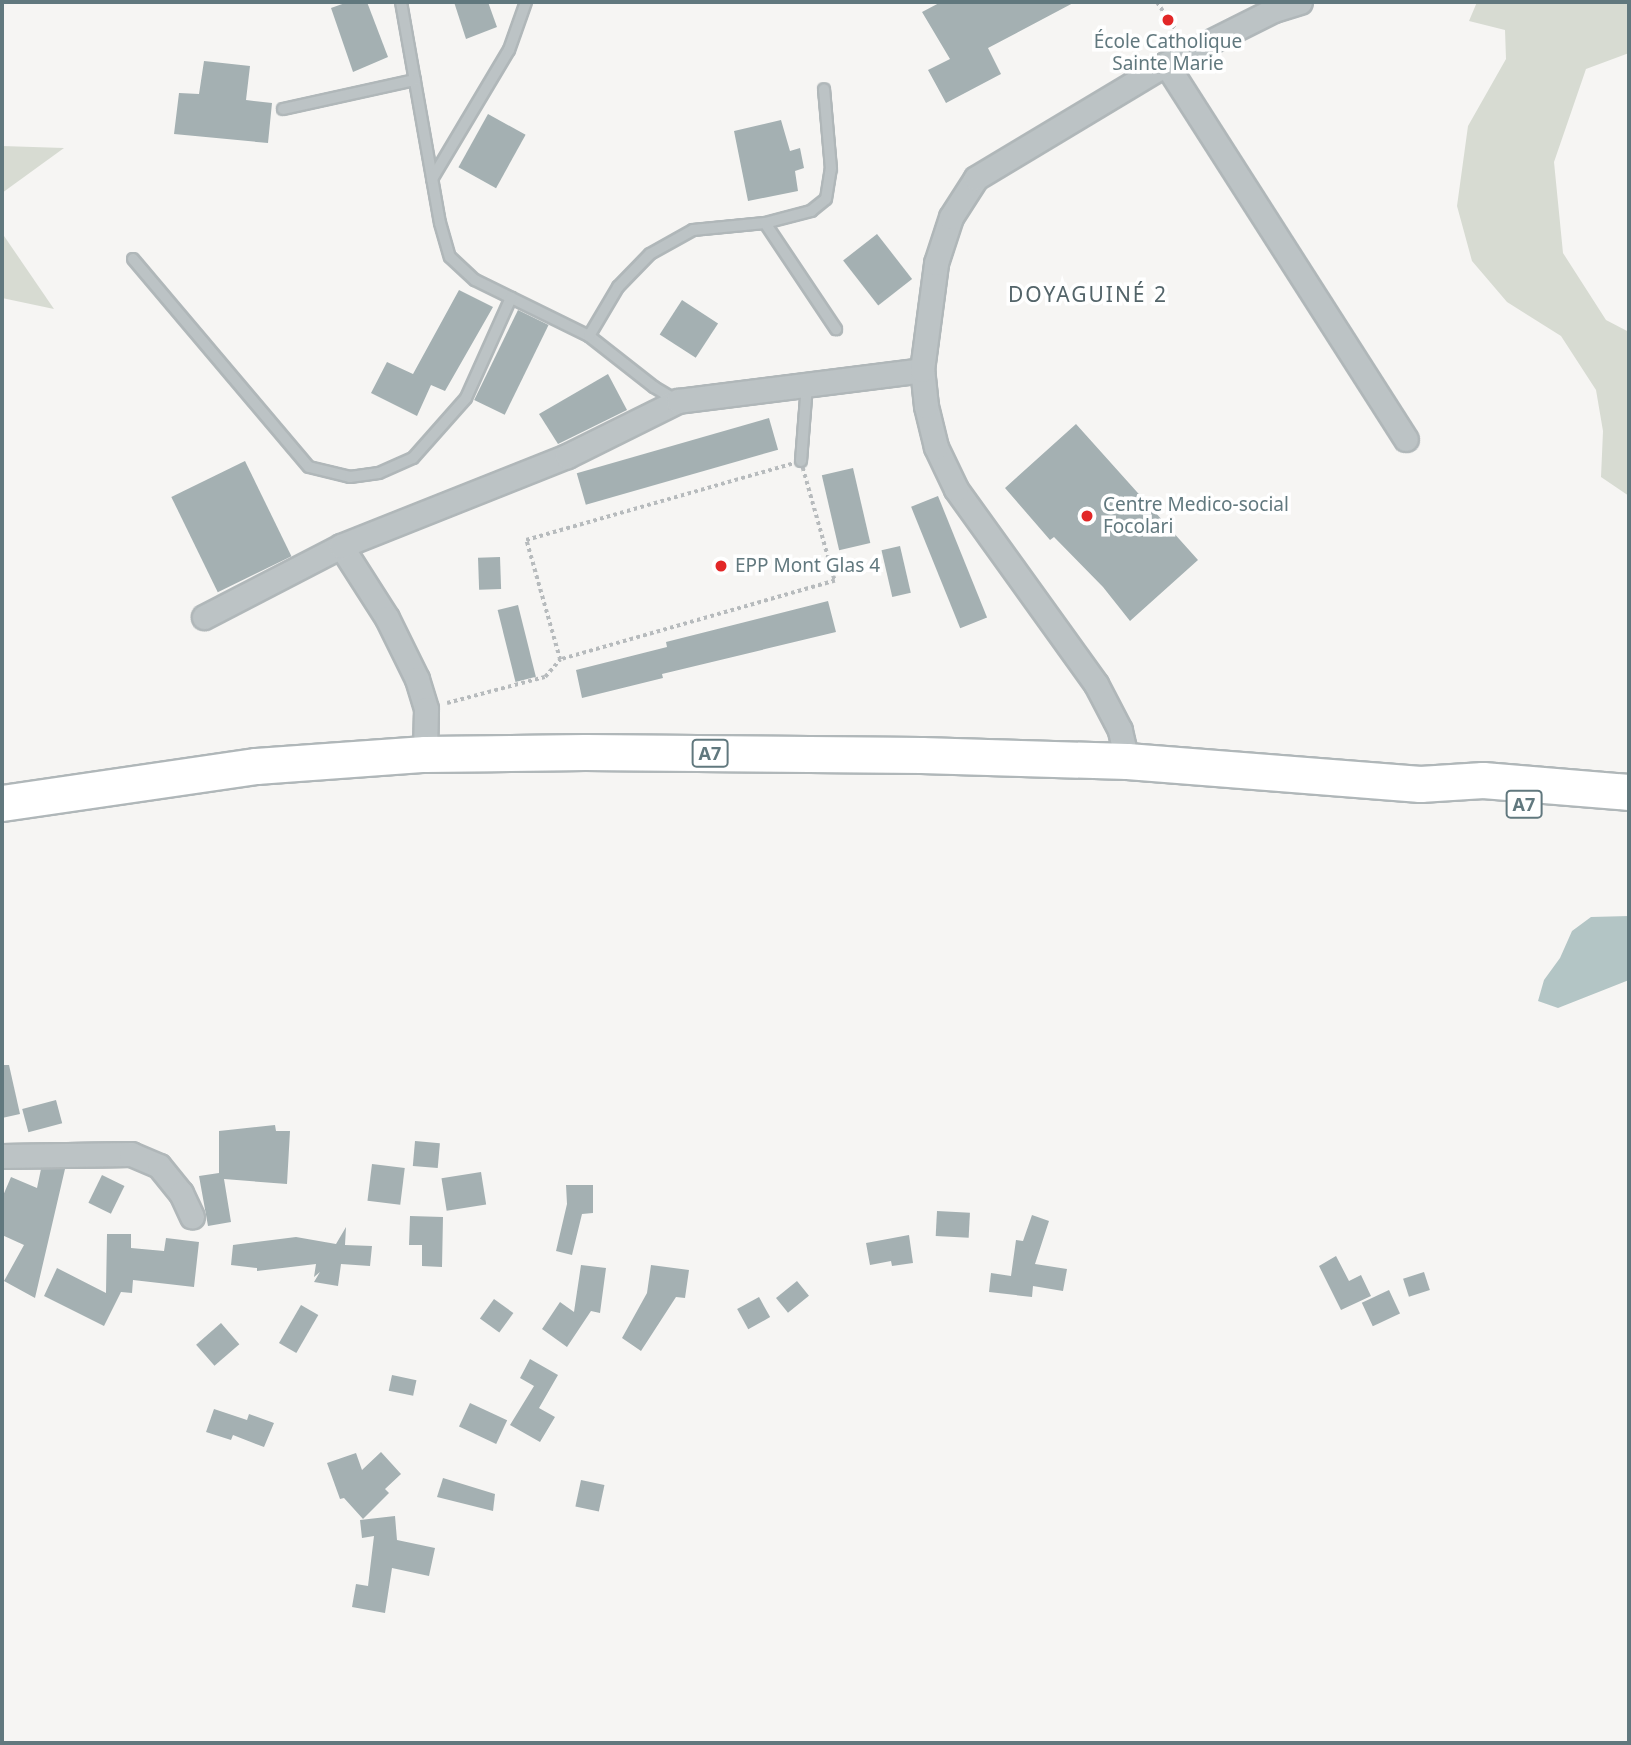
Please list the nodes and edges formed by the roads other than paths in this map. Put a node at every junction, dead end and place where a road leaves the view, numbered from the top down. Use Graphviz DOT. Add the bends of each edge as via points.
graph roads {
  1 [pos="401,2"];
  2 [pos="526,2"];
  3 [pos="1300,2"];
  4 [pos="1271,6"];
  5 [pos="1166,64"];
  6 [pos="415,80"];
  7 [pos="824,89"];
  8 [pos="283,109"];
  9 [pos="432,179"];
  10 [pos="765,223"];
  11 [pos="133,259"];
  12 [pos="512,298"];
  13 [pos="836,329"];
  14 [pos="589,336"];
  15 [pos="922,370"];
  16 [pos="807,384"];
  17 [pos="678,401"];
  18 [pos="1406,439"];
  19 [pos="801,461"];
  20 [pos="341,546"];
  21 [pos="204,617"];
  22 [pos="425,754"];
  23 [pos="1127,761"];
  24 [pos="1420,784"];
  25 [pos="1629,792"];
  26 [pos="2,803"];
  27 [pos="1629,811"];
  28 [pos="2,1156"];
  29 [pos="192,1217"];
  1 -- 6 [label="lane"];
  2 -- 9 [label="lane" via="509,50"];
  3 -- 4 [label="street"];
  4 -- 5 [label="street"];
  5 -- 15 [label="street" via="976,178 951,217 936,263"];
  5 -- 18 [label="street"];
  6 -- 8 [label="lane"];
  6 -- 9 [label="lane"];
  7 -- 10 [label="lane" via="831,169 825,199 811,211"];
  9 -- 12 [label="lane" via="450,257 475,280"];
  10 -- 13 [label="lane"];
  10 -- 14 [label="lane" via="693,230 650,254 618,287"];
  11 -- 12 [label="lane" via="309,467 350,477 379,474 413,458 466,398"];
  12 -- 14 [label="lane"];
  14 -- 17 [label="lane"];
  15 -- 16 [label="street"];
  15 -- 23 [label="street" via="936,447 956,489 1096,684 1120,730"];
  16 -- 17 [label="street"];
  16 -- 19 [label="lane"];
  17 -- 20 [label="street" via="567,456"];
  20 -- 21 [label="street"];
  20 -- 22 [label="street" via="387,618 417,679 426,709"];
  22 -- 23 [label="main road, A7" via="908,755"];
  22 -- 26 [label="main road, A7" via="256,766"];
  23 -- 24 [label="main road, A7"];
  24 -- 25 [label="main road, A7" via="1483,780"];
  24 -- 27 [label="main road, A7" via="1480,800"];
  28 -- 29 [label="street" via="131,1154 159,1167 181,1193"];
}
